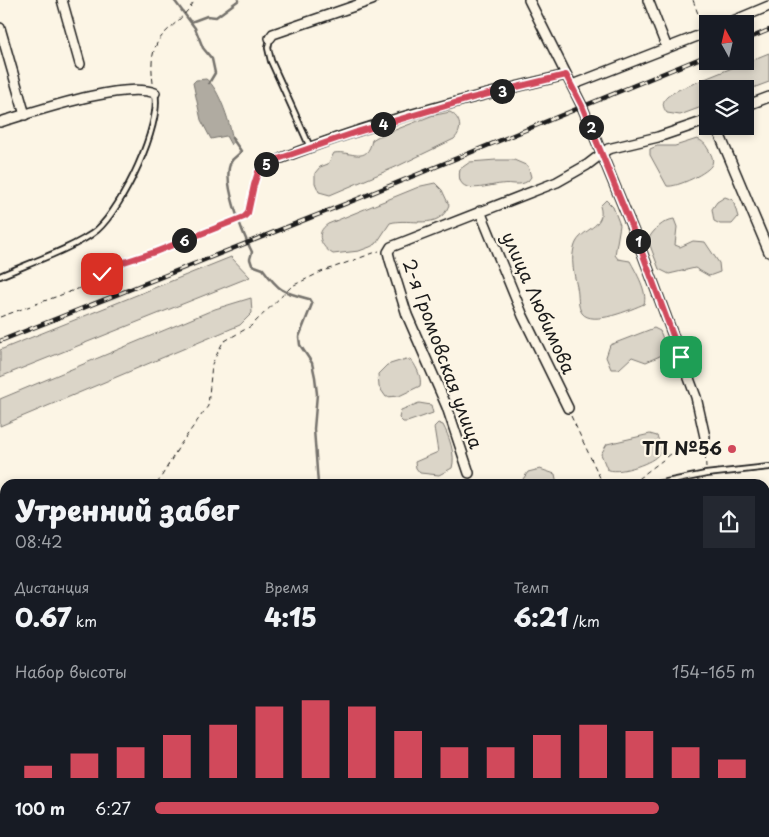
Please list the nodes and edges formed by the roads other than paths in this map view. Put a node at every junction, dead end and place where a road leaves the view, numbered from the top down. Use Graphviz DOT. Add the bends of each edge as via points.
graph roads {
  1 [pos="62,0"];
  2 [pos="372,0"];
  3 [pos="529,0"];
  4 [pos="648,0"];
  5 [pos="769,6"];
  6 [pos="748,15"];
  7 [pos="0,28"];
  8 [pos="699,35"];
  9 [pos="270,38"];
  10 [pos="667,48"];
  11 [pos="80,64"];
  12 [pos="566,75"];
  13 [pos="572,85"];
  14 [pos="155,93"];
  15 [pos="769,97"];
  16 [pos="754,103"];
  17 [pos="25,115"];
  18 [pos="0,122"];
  19 [pos="699,123"];
  20 [pos="720,135"];
  21 [pos="310,147"];
  22 [pos="601,154"];
  23 [pos="282,158"];
  24 [pos="480,211"];
  25 [pos="769,252"];
  26 [pos="0,276"];
  27 [pos="568,408"];
  28 [pos="705,438"];
  29 [pos="769,467"];
  30 [pos="469,473"];
  31 [pos="682,479"];
  1 -- 11 [label="street"];
  2 -- 9 [label="street" via="273,34"];
  3 -- 12 [label="street"];
  4 -- 10 [label="street"];
  5 -- 6 [label="street"];
  7 -- 17 [label="street"];
  8 -- 10 [label="street"];
  9 -- 21 [label="lane" via="271,61"];
  10 -- 13 [label="street"];
  12 -- 13 [label="street"];
  12 -- 21 [label="street" via="472,98"];
  13 -- 22 [label="street"];
  14 -- 17 [label="street" via="146,90 90,97"];
  14 -- 26 [label="lane" via="156,113 150,136 109,216 97,230 80,240"];
  15 -- 16 [label="street"];
  17 -- 18 [label="street"];
  19 -- 22 [label="street" via="658,138 608,149"];
  20 -- 25 [label="street"];
  21 -- 23 [label="street"];
  22 -- 24 [label="street" via="587,166 556,182"];
  22 -- 28 [label="street" via="687,373"];
  24 -- 27 [label="street, улица Любимова" via="523,316"];
  24 -- 30 [label="street, 2-я Громовская улица" via="391,247 388,252 408,315 447,407"];
  29 -- 31 [label="lane"];
}
